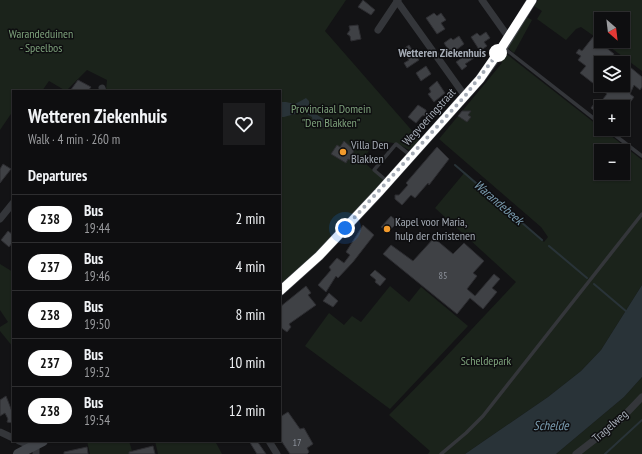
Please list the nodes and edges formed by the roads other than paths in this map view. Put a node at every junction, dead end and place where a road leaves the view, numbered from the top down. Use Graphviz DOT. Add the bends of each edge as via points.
graph roads {
  1 [pos="482,0"];
  2 [pos="532,0"];
  3 [pos="398,1"];
  4 [pos="378,30"];
  5 [pos="509,38"];
  6 [pos="502,47"];
  7 [pos="465,96"];
  8 [pos="594,119"];
  9 [pos="616,136"];
  10 [pos="411,156"];
  11 [pos="642,156"];
  12 [pos="388,182"];
  13 [pos="12,204"];
  14 [pos="642,214"];
  15 [pos="0,219"];
  16 [pos="281,289"];
  17 [pos="642,397"];
  18 [pos="0,432"];
  19 [pos="12,438"];
  20 [pos="22,442"];
  21 [pos="269,442"];
  22 [pos="37,447"];
  23 [pos="18,454"];
  24 [pos="276,454"];
  25 [pos="441,454"];
  26 [pos="576,454"];
  1 -- 5 [label="street"];
  2 -- 5 [label="main road, Wegvoeringstraat"];
  3 -- 4 [label="street"];
  3 -- 7 [label="street"];
  5 -- 6 [label="main road, Wegvoeringstraat"];
  6 -- 7 [label="main road, Wegvoeringstraat"];
  6 -- 8 [label="lane"];
  7 -- 10 [label="main road, Wegvoeringstraat"];
  9 -- 11 [label="lane"];
  10 -- 12 [label="main road, Wegvoeringstraat"];
  10 -- 12 [label="lane" via="396,144 374,170"];
  12 -- 16 [label="main road, Wegvoeringstraat" via="319,256"];
  13 -- 15 [label="street"];
  14 -- 25 [label="lane" via="499,397 466,433"];
  17 -- 26 [label="street, Tragelweg" via="620,420"];
  18 -- 19 [label="street"];
  20 -- 22 [label="street"];
  21 -- 24 [label="street"];
  22 -- 23 [label="main road"];
}
